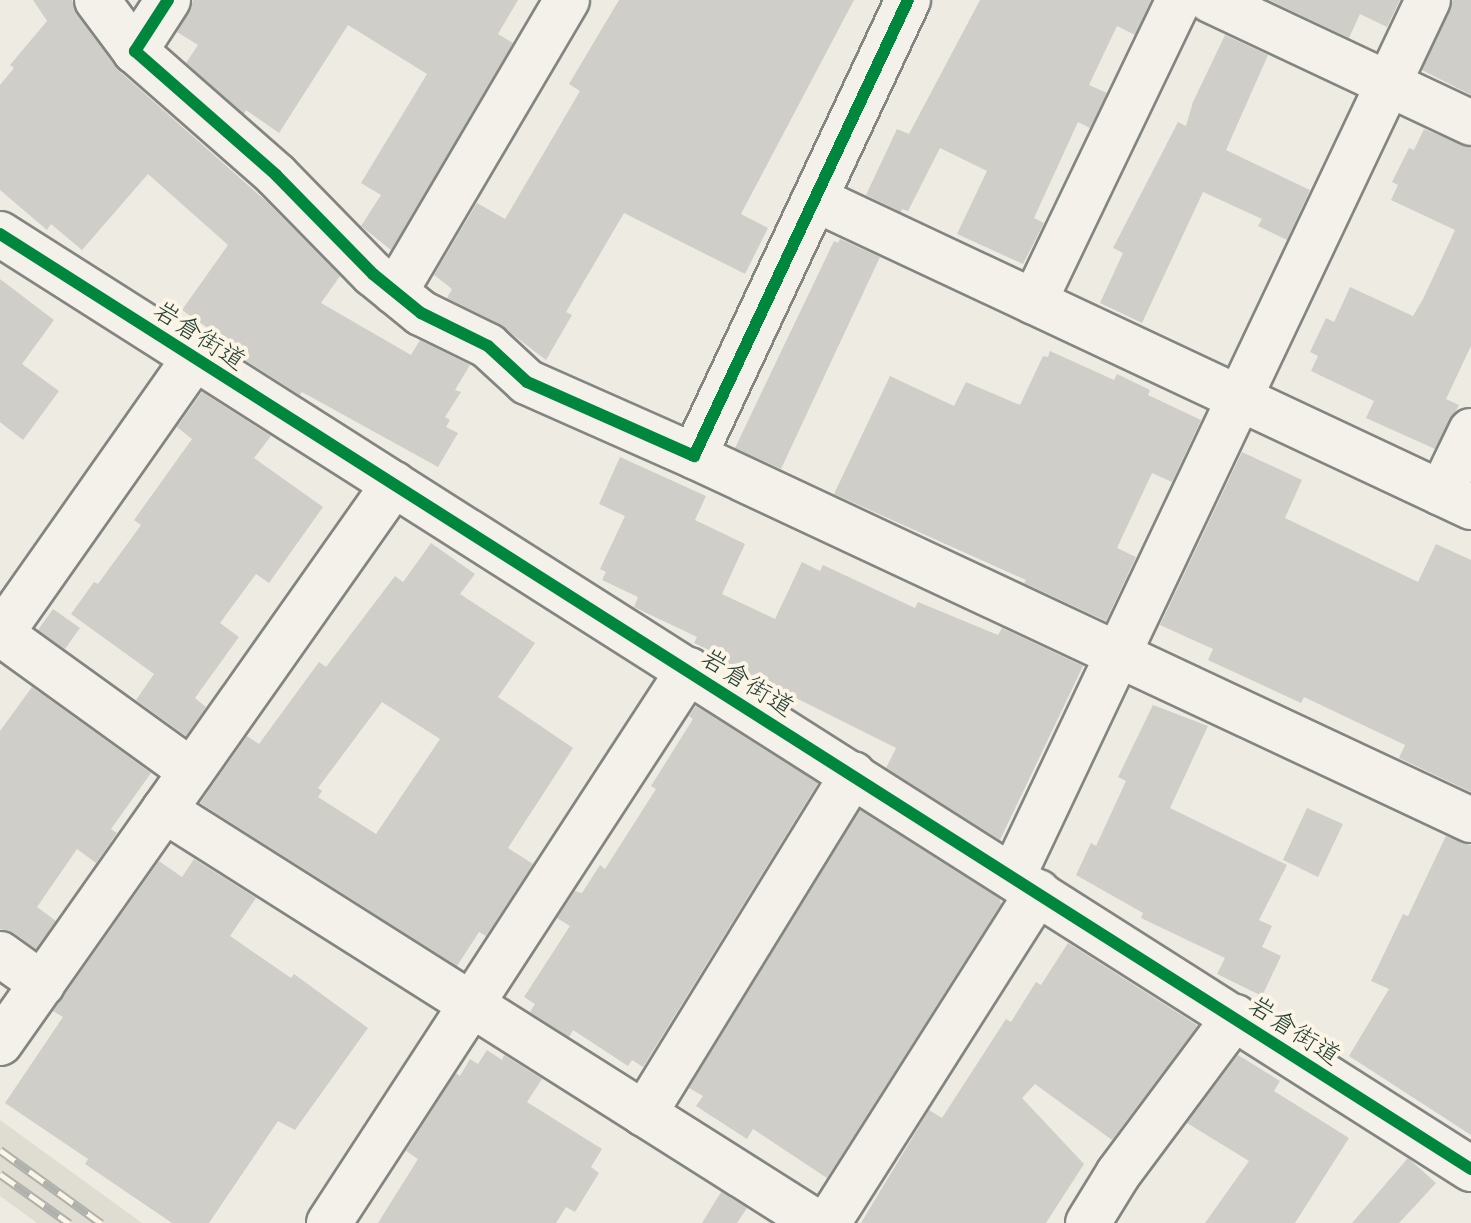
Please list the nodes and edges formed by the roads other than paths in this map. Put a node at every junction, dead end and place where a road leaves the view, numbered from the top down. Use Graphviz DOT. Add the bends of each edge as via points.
graph roads {
  1 [pos="97,0"];
  2 [pos="168,0"];
  3 [pos="567,0"];
  4 [pos="908,0"];
  5 [pos="1179,0"];
  6 [pos="1210,0"];
  7 [pos="1428,0"];
  8 [pos="135,51"];
  9 [pos="1388,84"];
  10 [pos="1471,123"];
  11 [pos="815,199"];
  12 [pos="0,234"];
  13 [pos="395,292"];
  14 [pos="1034,302"];
  15 [pos="195,358"];
  16 [pos="1239,399"];
  17 [pos="1471,431"];
  18 [pos="694,456"];
  19 [pos="394,484"];
  20 [pos="1456,500"];
  21 [pos="0,634"];
  22 [pos="1118,655"];
  23 [pos="689,670"];
  24 [pos="191,771"];
  25 [pos="853,774"];
  26 [pos="164,810"];
  27 [pos="1471,820"];
  28 [pos="1026,884"];
  29 [pos="0,954"];
  30 [pos="42,984"];
  31 [pos="469,1005"];
  32 [pos="1235,1017"];
  33 [pos="0,1043"];
  34 [pos="644,1114"];
  35 [pos="1471,1169"];
  36 [pos="329,1223"];
  37 [pos="817,1223"];
  38 [pos="828,1223"];
  39 [pos="1088,1223"];
  1 -- 8 [label="street"];
  2 -- 8 [label="street"];
  3 -- 13 [label="street"];
  4 -- 11 [label="street"];
  5 -- 14 [label="street"];
  6 -- 9 [label="street"];
  7 -- 9 [label="street"];
  8 -- 13 [label="street" via="276,175"];
  9 -- 10 [label="street"];
  9 -- 16 [label="street"];
  11 -- 14 [label="street"];
  11 -- 18 [label="street"];
  12 -- 15 [label="street, 岩倉街道"];
  13 -- 18 [label="street" via="421,313 488,346 527,382"];
  14 -- 16 [label="street"];
  15 -- 19 [label="street, 岩倉街道"];
  15 -- 21 [label="street"];
  16 -- 20 [label="street"];
  16 -- 22 [label="street"];
  17 -- 20 [label="street"];
  18 -- 22 [label="street"];
  19 -- 23 [label="street, 岩倉街道"];
  19 -- 24 [label="street"];
  21 -- 24 [label="street"];
  22 -- 27 [label="street"];
  22 -- 28 [label="street"];
  23 -- 25 [label="street, 岩倉街道"];
  23 -- 31 [label="street"];
  24 -- 26 [label="street"];
  25 -- 28 [label="street, 岩倉街道"];
  25 -- 34 [label="street"];
  26 -- 30 [label="street"];
  26 -- 31 [label="street"];
  28 -- 32 [label="street, 岩倉街道"];
  28 -- 38 [label="street"];
  29 -- 30 [label="street"];
  30 -- 33 [label="street"];
  31 -- 34 [label="street"];
  31 -- 36 [label="street"];
  32 -- 35 [label="street, 岩倉街道"];
  32 -- 39 [label="street" via="1118,1174"];
  34 -- 37 [label="street"];
}
